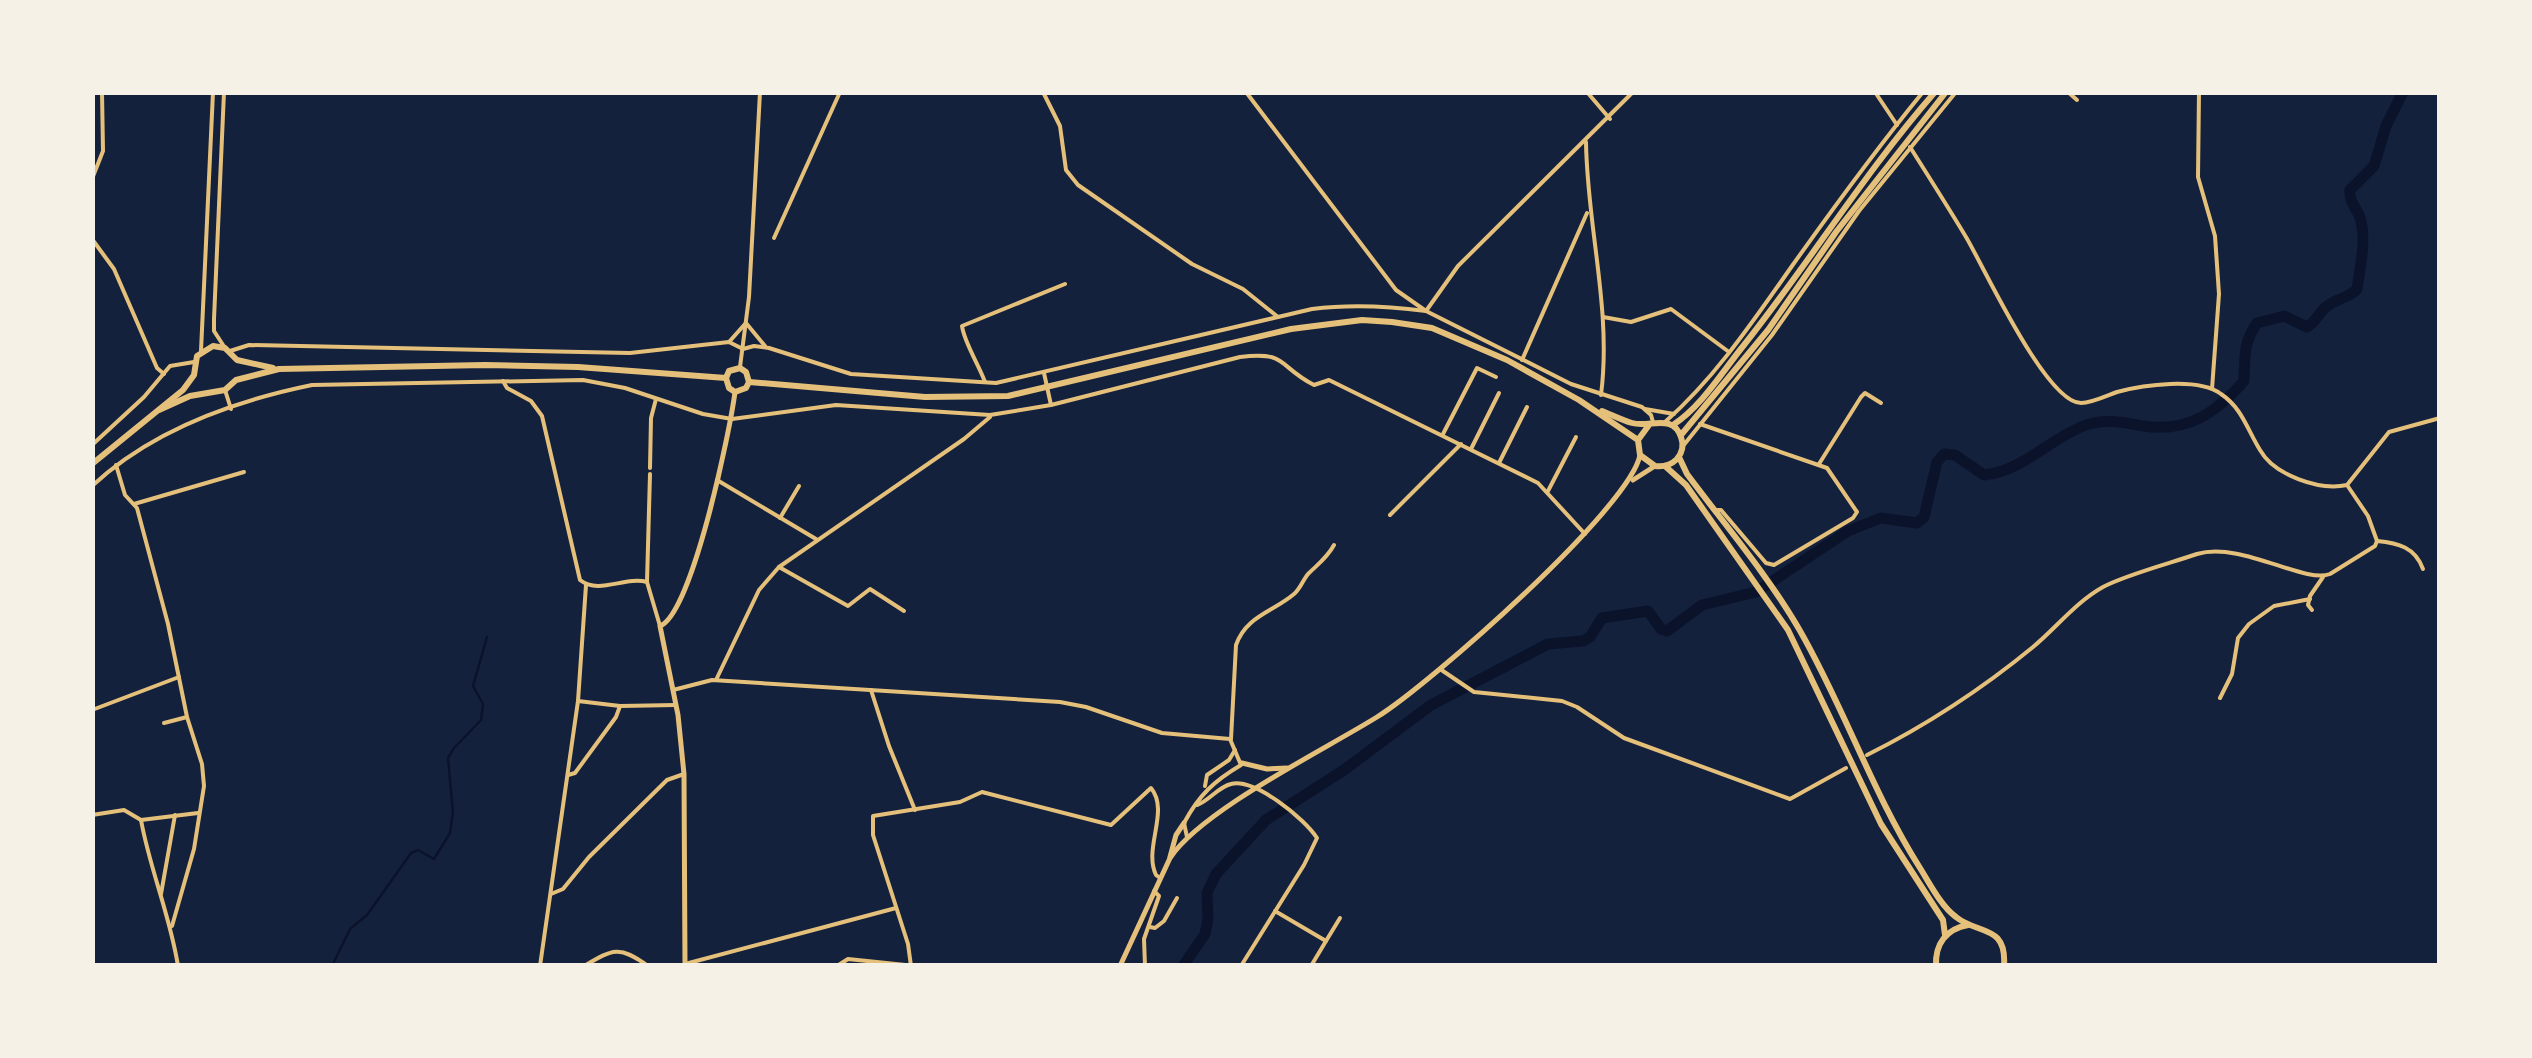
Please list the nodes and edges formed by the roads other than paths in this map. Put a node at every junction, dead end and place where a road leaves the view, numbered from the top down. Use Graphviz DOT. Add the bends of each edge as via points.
graph roads {
  1 [pos="102,92"];
  2 [pos="212,92"];
  3 [pos="224,92"];
  4 [pos="760,92"];
  5 [pos="840,92"];
  6 [pos="1042,92"];
  7 [pos="1246,92"];
  8 [pos="1587,92"];
  9 [pos="1633,92"];
  10 [pos="1875,92"];
  11 [pos="1924,92"];
  12 [pos="1935,92"];
  13 [pos="1946,92"];
  14 [pos="1956,92"];
  15 [pos="2068,92"];
  16 [pos="2199,92"];
  17 [pos="2077,100"];
  18 [pos="1610,119"];
  19 [pos="1897,125"];
  20 [pos="1586,142"];
  21 [pos="1910,147"];
  22 [pos="92,179"];
  23 [pos="1588,211"];
  24 [pos="774,238"];
  25 [pos="92,240"];
  26 [pos="1065,284"];
  27 [pos="1426,312"];
  28 [pos="1278,317"];
  29 [pos="1603,318"];
  30 [pos="746,323"];
  31 [pos="728,342"];
  32 [pos="769,348"];
  33 [pos="228,349"];
  34 [pos="743,349"];
  35 [pos="201,351"];
  36 [pos="1729,352"];
  37 [pos="237,360"];
  38 [pos="1522,360"];
  39 [pos="194,362"];
  40 [pos="740,368"];
  41 [pos="279,369"];
  42 [pos="1044,373"];
  43 [pos="164,374"];
  44 [pos="194,375"];
  45 [pos="1496,377"];
  46 [pos="726,378"];
  47 [pos="236,380"];
  48 [pos="504,381"];
  49 [pos="749,382"];
  50 [pos="985,382"];
  51 [pos="2212,389"];
  52 [pos="225,390"];
  53 [pos="208,391"];
  54 [pos="735,392"];
  55 [pos="1499,393"];
  56 [pos="1601,394"];
  57 [pos="656,399"];
  58 [pos="1880,404"];
  59 [pos="1052,405"];
  60 [pos="1587,405"];
  61 [pos="1527,407"];
  62 [pos="1644,408"];
  63 [pos="231,409"];
  64 [pos="159,410"];
  65 [pos="1674,414"];
  66 [pos="990,415"];
  67 [pos="2440,418"];
  68 [pos="732,419"];
  69 [pos="1651,424"];
  70 [pos="1669,424"];
  71 [pos="1700,424"];
  72 [pos="1443,434"];
  73 [pos="1681,435"];
  74 [pos="1576,438"];
  75 [pos="1638,440"];
  76 [pos="1461,444"];
  77 [pos="92,445"];
  78 [pos="1682,446"];
  79 [pos="1471,449"];
  80 [pos="1640,456"];
  81 [pos="1679,456"];
  82 [pos="1499,463"];
  83 [pos="92,464"];
  84 [pos="1819,464"];
  85 [pos="116,465"];
  86 [pos="1654,466"];
  87 [pos="1664,466"];
  88 [pos="244,472"];
  89 [pos="716,479"];
  90 [pos="2347,485"];
  91 [pos="92,486"];
  92 [pos="800,486"];
  93 [pos="1627,486"];
  94 [pos="1548,491"];
  95 [pos="134,504"];
  96 [pos="1714,510"];
  97 [pos="1390,515"];
  98 [pos="780,518"];
  99 [pos="1585,534"];
  100 [pos="816,540"];
  101 [pos="2377,541"];
  102 [pos="1334,545"];
  103 [pos="779,567"];
  104 [pos="2423,569"];
  105 [pos="2324,577"];
  106 [pos="648,583"];
  107 [pos="586,585"];
  108 [pos="2310,599"];
  109 [pos="2312,610"];
  110 [pos="904,611"];
  111 [pos="660,626"];
  112 [pos="1440,669"];
  113 [pos="179,677"];
  114 [pos="716,680"];
  115 [pos="673,690"];
  116 [pos="871,690"];
  117 [pos="2220,698"];
  118 [pos="578,700"];
  119 [pos="676,705"];
  120 [pos="620,706"];
  121 [pos="92,710"];
  122 [pos="187,717"];
  123 [pos="164,723"];
  124 [pos="1231,740"];
  125 [pos="1235,750"];
  126 [pos="1867,755"];
  127 [pos="1241,761"];
  128 [pos="1227,762"];
  129 [pos="1304,762"];
  130 [pos="1846,768"];
  131 [pos="684,774"];
  132 [pos="568,775"];
  133 [pos="1205,790"];
  134 [pos="1194,806"];
  135 [pos="916,810"];
  136 [pos="200,812"];
  137 [pos="92,816"];
  138 [pos="175,816"];
  139 [pos="141,820"];
  140 [pos="1184,824"];
  141 [pos="1187,838"];
  142 [pos="1170,858"];
  143 [pos="1160,878"];
  144 [pos="1154,891"];
  145 [pos="550,894"];
  146 [pos="161,897"];
  147 [pos="1177,898"];
  148 [pos="896,908"];
  149 [pos="1275,912"];
  150 [pos="1340,918"];
  151 [pos="1968,925"];
  152 [pos="172,926"];
  153 [pos="1150,927"];
  154 [pos="1945,935"];
  155 [pos="1326,941"];
  156 [pos="685,965"];
  157 [pos="912,965"];
  158 [pos="178,966"];
  159 [pos="540,966"];
  160 [pos="584,966"];
  161 [pos="648,966"];
  162 [pos="837,966"];
  163 [pos="1120,966"];
  164 [pos="1144,966"];
  165 [pos="1241,966"];
  166 [pos="1312,966"];
  167 [pos="1936,966"];
  168 [pos="2004,966"];
  1 -- 22 [label="street" via="102,151"];
  2 -- 35 [label="street"];
  3 -- 33 [label="street" via="214,330"];
  4 -- 30 [label="street"];
  5 -- 24 [label="street"];
  6 -- 28 [label="street" via="1060,126 1066,170 1078,185"];
  7 -- 27 [label="street" via="1396,290"];
  8 -- 18 [label="street"];
  9 -- 18 [label="street"];
  10 -- 19 [label="street"];
  11 -- 19 [label="street"];
  12 -- 70 [label="highway" via="1708,391 1684,418"];
  13 -- 73 [label="highway"];
  14 -- 21 [label="street"];
  15 -- 17 [label="street"];
  16 -- 51 [label="street" via="2198,177 2215,236 2220,294"];
  18 -- 20 [label="street"];
  19 -- 36 [label="street"];
  20 -- 23 [label="street"];
  20 -- 27 [label="street" via="1458,266"];
  21 -- 51 [label="street" via="2021,340 2065,396 2083,403 2150,385"];
  21 -- 71 [label="street"];
  23 -- 29 [label="street"];
  23 -- 38 [label="street"];
  25 -- 43 [label="street" via="114,269"];
  26 -- 50 [label="street" via="962,326"];
  27 -- 28 [label="street" via="1344,305"];
  27 -- 38 [label="street"];
  28 -- 42 [label="street"];
  29 -- 36 [label="street" via="1632,322 1670,309"];
  29 -- 56 [label="street"];
  30 -- 31 [label="street"];
  30 -- 32 [label="street"];
  30 -- 34 [label="street"];
  31 -- 33 [label="street" via="630,353"];
  31 -- 34 [label="street"];
  32 -- 34 [label="street"];
  32 -- 50 [label="street" via="851,374"];
  33 -- 35 [label="highway"];
  33 -- 37 [label="highway"];
  34 -- 40 [label="street"];
  35 -- 39 [label="highway"];
  36 -- 65 [label="street"];
  37 -- 41 [label="highway"];
  37 -- 47 [label="highway"];
  38 -- 56 [label="street"];
  39 -- 43 [label="street" via="170,366"];
  39 -- 44 [label="highway"];
  40 -- 46 [label="highway"];
  40 -- 49 [label="highway"];
  41 -- 46 [label="highway" via="522,366"];
  41 -- 47 [label="highway"];
  42 -- 50 [label="street"];
  42 -- 59 [label="street"];
  43 -- 77 [label="street"];
  44 -- 53 [label="highway"];
  44 -- 64 [label="highway"];
  45 -- 72 [label="street" via="1477,368"];
  46 -- 54 [label="highway"];
  47 -- 52 [label="highway"];
  48 -- 57 [label="street" via="603,383"];
  48 -- 63 [label="street" via="312,386"];
  48 -- 107 [label="street" via="542,416 576,568"];
  49 -- 54 [label="highway"];
  49 -- 60 [label="highway" via="925,397 1008,396 1362,320 1432,328 1464,340"];
  51 -- 90 [label="street" via="2244,418 2272,464 2308,482"];
  52 -- 53 [label="highway"];
  52 -- 63 [label="street"];
  53 -- 64 [label="highway"];
  54 -- 68 [label="main road"];
  55 -- 79 [label="street"];
  56 -- 62 [label="street"];
  57 -- 68 [label="street"];
  57 -- 106 [label="street"];
  58 -- 84 [label="street" via="1861,397"];
  59 -- 66 [label="street"];
  59 -- 72 [label="street" via="1267,353 1314,385 1329,380"];
  60 -- 69 [label="highway"];
  60 -- 75 [label="highway"];
  61 -- 82 [label="street"];
  62 -- 65 [label="street"];
  62 -- 69 [label="street"];
  63 -- 85 [label="street" via="172,431"];
  64 -- 83 [label="highway"];
  65 -- 70 [label="street"];
  66 -- 68 [label="street" via="836,405"];
  66 -- 100 [label="street" via="964,440"];
  67 -- 90 [label="street" via="2390,432"];
  68 -- 89 [label="main road"];
  69 -- 70 [label="highway"];
  69 -- 75 [label="highway"];
  70 -- 73 [label="highway"];
  71 -- 78 [label="street"];
  71 -- 84 [label="street"];
  72 -- 76 [label="street"];
  73 -- 78 [label="highway"];
  74 -- 94 [label="street"];
  75 -- 80 [label="highway"];
  76 -- 79 [label="street"];
  76 -- 97 [label="street"];
  78 -- 81 [label="highway"];
  79 -- 82 [label="street"];
  80 -- 86 [label="highway"];
  80 -- 93 [label="main road"];
  81 -- 87 [label="highway"];
  81 -- 96 [label="highway"];
  82 -- 94 [label="street"];
  84 -- 96 [label="street" via="1856,512 1774,565"];
  85 -- 91 [label="street"];
  85 -- 95 [label="street"];
  86 -- 87 [label="highway"];
  86 -- 93 [label="main road"];
  87 -- 154 [label="highway" via="1686,486 1770,602 1881,824"];
  88 -- 95 [label="street"];
  89 -- 98 [label="street"];
  89 -- 111 [label="main road" via="682,600"];
  90 -- 101 [label="street"];
  92 -- 98 [label="street"];
  93 -- 99 [label="main road"];
  94 -- 99 [label="street"];
  95 -- 113 [label="street"];
  96 -- 151 [label="highway" via="1779,596 1818,663 1903,840 1950,912"];
  98 -- 100 [label="street"];
  99 -- 112 [label="main road"];
  100 -- 103 [label="street"];
  101 -- 104 [label="street" via="2404,546"];
  101 -- 105 [label="street"];
  102 -- 124 [label="street" via="1296,593 1240,632"];
  103 -- 110 [label="street" via="848,606 870,589"];
  103 -- 114 [label="street" via="759,590"];
  105 -- 108 [label="street"];
  105 -- 126 [label="street" via="2212,552 2104,586 2001,670"];
  106 -- 107 [label="street"];
  106 -- 111 [label="street"];
  107 -- 118 [label="street"];
  108 -- 109 [label="street"];
  108 -- 117 [label="street" via="2274,606 2249,624 2238,638"];
  111 -- 115 [label="main road"];
  112 -- 129 [label="main road"];
  112 -- 130 [label="street" via="1467,690 1577,706 1624,738 1790,800"];
  113 -- 121 [label="street"];
  113 -- 122 [label="street"];
  114 -- 115 [label="street"];
  114 -- 116 [label="street"];
  115 -- 119 [label="main road"];
  116 -- 124 [label="street" via="1060,702 1162,733"];
  116 -- 135 [label="street"];
  118 -- 120 [label="street"];
  118 -- 132 [label="street"];
  119 -- 120 [label="street"];
  119 -- 131 [label="main road"];
  120 -- 132 [label="street" via="576,773"];
  122 -- 123 [label="street"];
  122 -- 136 [label="street" via="202,764"];
  124 -- 125 [label="street"];
  125 -- 127 [label="street"];
  125 -- 128 [label="street"];
  127 -- 128 [label="street"];
  127 -- 129 [label="main road" via="1280,769"];
  127 -- 133 [label="street"];
  128 -- 133 [label="street" via="1208,776"];
  129 -- 141 [label="main road"];
  131 -- 145 [label="street" via="667,780 563,889"];
  131 -- 156 [label="main road"];
  132 -- 145 [label="street"];
  133 -- 134 [label="street"];
  134 -- 140 [label="street"];
  134 -- 149 [label="street" via="1233,783 1244,785 1292,810 1317,838"];
  135 -- 143 [label="street" via="982,792 1111,825 1151,788 1158,814 1150,861"];
  135 -- 148 [label="street" via="872,817"];
  136 -- 138 [label="street"];
  136 -- 152 [label="street"];
  137 -- 139 [label="street" via="124,810"];
  138 -- 139 [label="street"];
  138 -- 146 [label="street"];
  139 -- 146 [label="street"];
  140 -- 141 [label="street"];
  140 -- 142 [label="main road"];
  141 -- 142 [label="main road"];
  142 -- 143 [label="main road"];
  143 -- 144 [label="main road"];
  144 -- 153 [label="street" via="1159,896"];
  144 -- 163 [label="main road"];
  145 -- 159 [label="street"];
  146 -- 152 [label="street"];
  147 -- 153 [label="street" via="1164,920"];
  148 -- 156 [label="street"];
  148 -- 157 [label="street"];
  149 -- 155 [label="street"];
  149 -- 165 [label="street"];
  150 -- 155 [label="street"];
  151 -- 154 [label="highway"];
  151 -- 168 [label="highway" via="1994,935"];
  152 -- 158 [label="street"];
  153 -- 164 [label="street"];
  154 -- 167 [label="highway"];
  155 -- 166 [label="street"];
  157 -- 162 [label="street" via="848,960"];
  160 -- 161 [label="street" via="616,950"];
}
